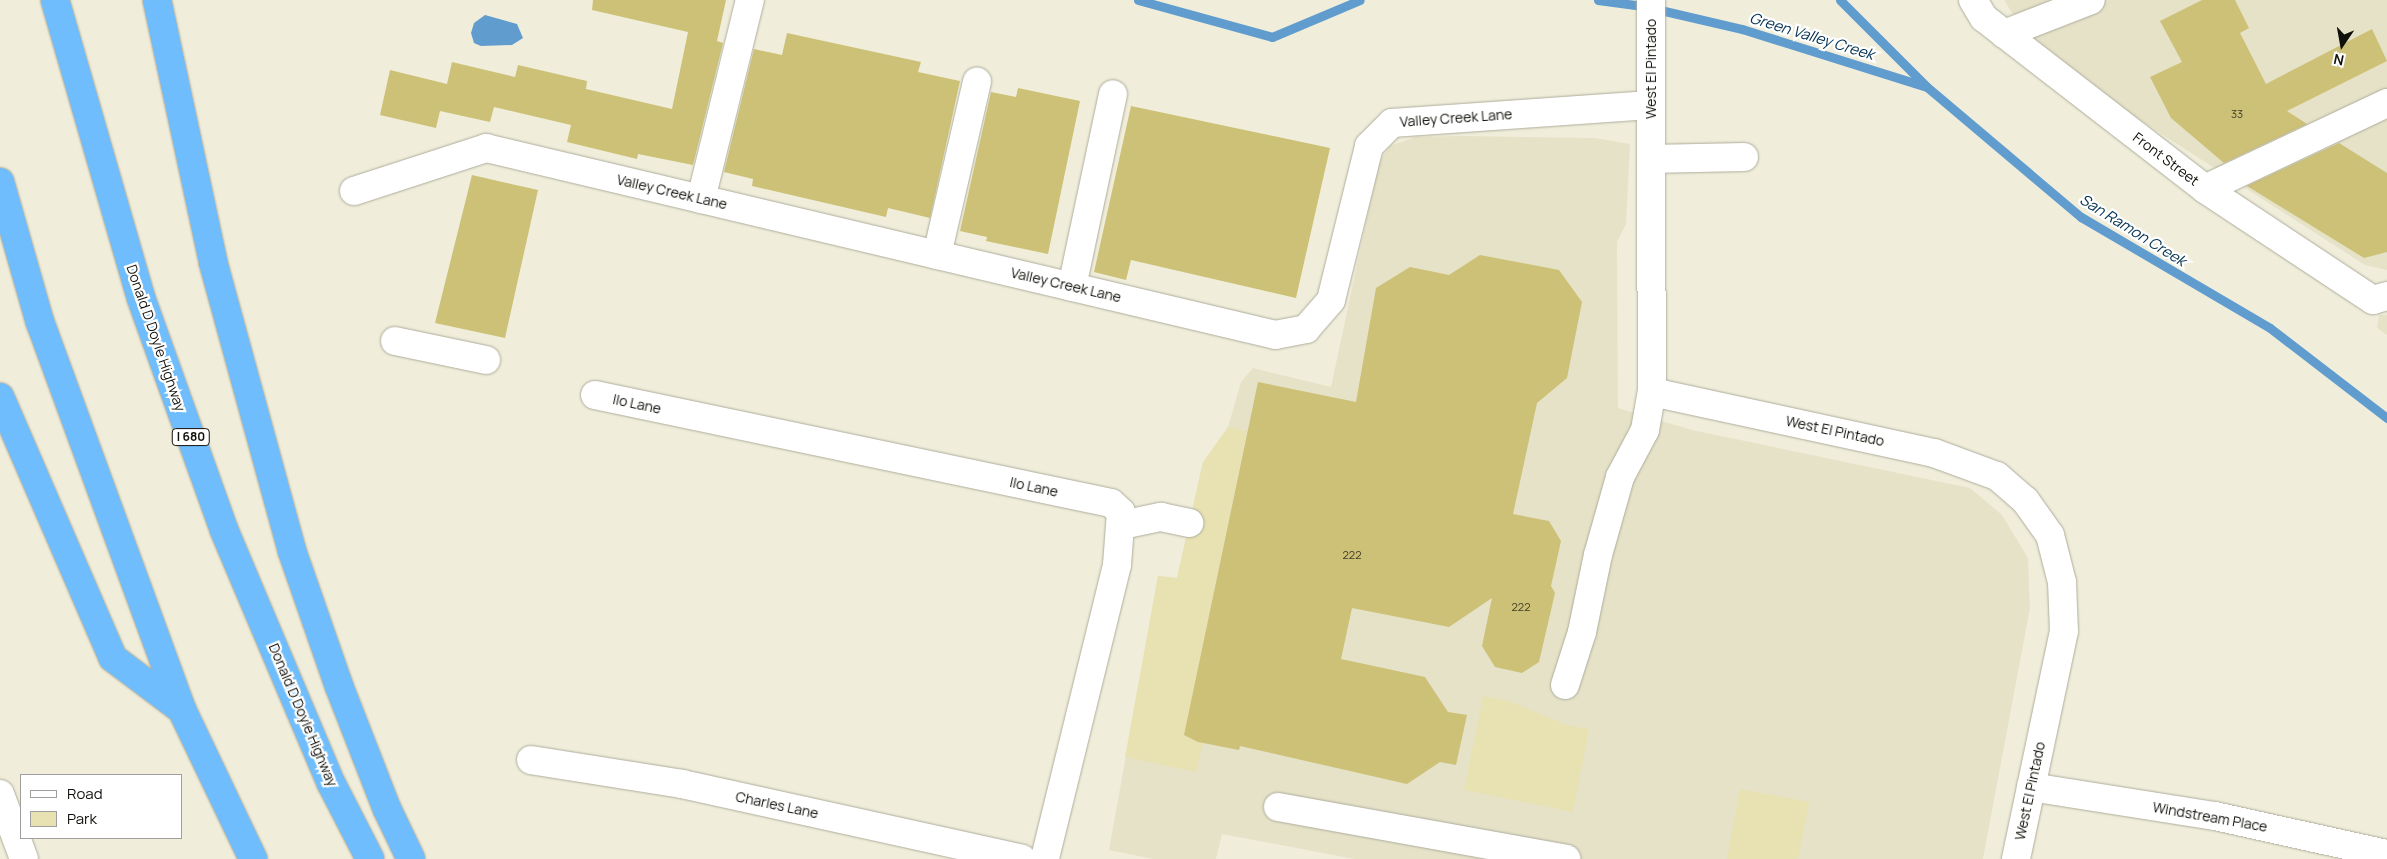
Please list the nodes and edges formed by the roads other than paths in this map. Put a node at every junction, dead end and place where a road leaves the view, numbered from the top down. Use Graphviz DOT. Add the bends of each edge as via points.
graph roads {
  1 [pos="55,0"];
  2 [pos="157,0"];
  3 [pos="750,0"];
  4 [pos="1652,0"];
  5 [pos="1973,0"];
  6 [pos="2091,0"];
  7 [pos="2004,34"];
  8 [pos="977,82"];
  9 [pos="1651,93"];
  10 [pos="1113,94"];
  11 [pos="2387,103"];
  12 [pos="1744,157"];
  13 [pos="1651,159"];
  14 [pos="0,182"];
  15 [pos="2205,189"];
  16 [pos="354,191"];
  17 [pos="701,199"];
  18 [pos="937,255"];
  19 [pos="1072,287"];
  20 [pos="2380,298"];
  21 [pos="395,341"];
  22 [pos="486,360"];
  23 [pos="1652,392"];
  24 [pos="595,395"];
  25 [pos="0,397"];
  26 [pos="1189,523"];
  27 [pos="1122,524"];
  28 [pos="1565,686"];
  29 [pos="182,710"];
  30 [pos="531,760"];
  31 [pos="2031,787"];
  32 [pos="0,794"];
  33 [pos="1278,807"];
  34 [pos="2387,854"];
  35 [pos="24,859"];
  36 [pos="253,859"];
  37 [pos="370,859"];
  38 [pos="411,859"];
  39 [pos="1022,859"];
  40 [pos="1045,859"];
  41 [pos="1566,859"];
  42 [pos="2016,859"];
  1 -- 37 [label="highway, Donald D Doyle Highway / I 680" via="141,298 224,530 332,783"];
  2 -- 38 [label="highway" via="213,262 292,551 386,809"];
  3 -- 17 [label="street"];
  4 -- 9 [label="street, West El Pintado"];
  5 -- 7 [label="street, Front Street" via="1984,18"];
  6 -- 7 [label="street"];
  7 -- 15 [label="street, Front Street"];
  8 -- 18 [label="street"];
  9 -- 13 [label="street, West El Pintado"];
  9 -- 19 [label="street, Valley Creek Lane" via="1392,123 1369,146 1331,300 1306,329 1275,335"];
  10 -- 19 [label="street"];
  11 -- 15 [label="street"];
  12 -- 13 [label="street"];
  13 -- 23 [label="street, West El Pintado"];
  14 -- 29 [label="highway" via="40,322"];
  15 -- 20 [label="street, Front Street"];
  16 -- 17 [label="street, Valley Creek Lane" via="486,148"];
  17 -- 18 [label="street, Valley Creek Lane"];
  18 -- 19 [label="street, Valley Creek Lane"];
  21 -- 22 [label="street"];
  23 -- 28 [label="street" via="1646,430 1620,477 1598,555 1582,632"];
  23 -- 31 [label="street, West El Pintado" via="1934,453 1997,476 2025,500 2050,535 2062,582 2064,631"];
  24 -- 27 [label="street, Ilo Lane" via="1111,503 1121,512"];
  25 -- 29 [label="highway" via="113,658"];
  26 -- 27 [label="street" via="1162,518"];
  27 -- 40 [label="street" via="1117,565"];
  29 -- 36 [label="highway"];
  30 -- 39 [label="street, Charles Lane" via="682,784"];
  31 -- 34 [label="street, Windstream Place" via="2215,816"];
  31 -- 42 [label="street, West El Pintado"];
  32 -- 35 [label="street"];
  33 -- 41 [label="street"];
}
